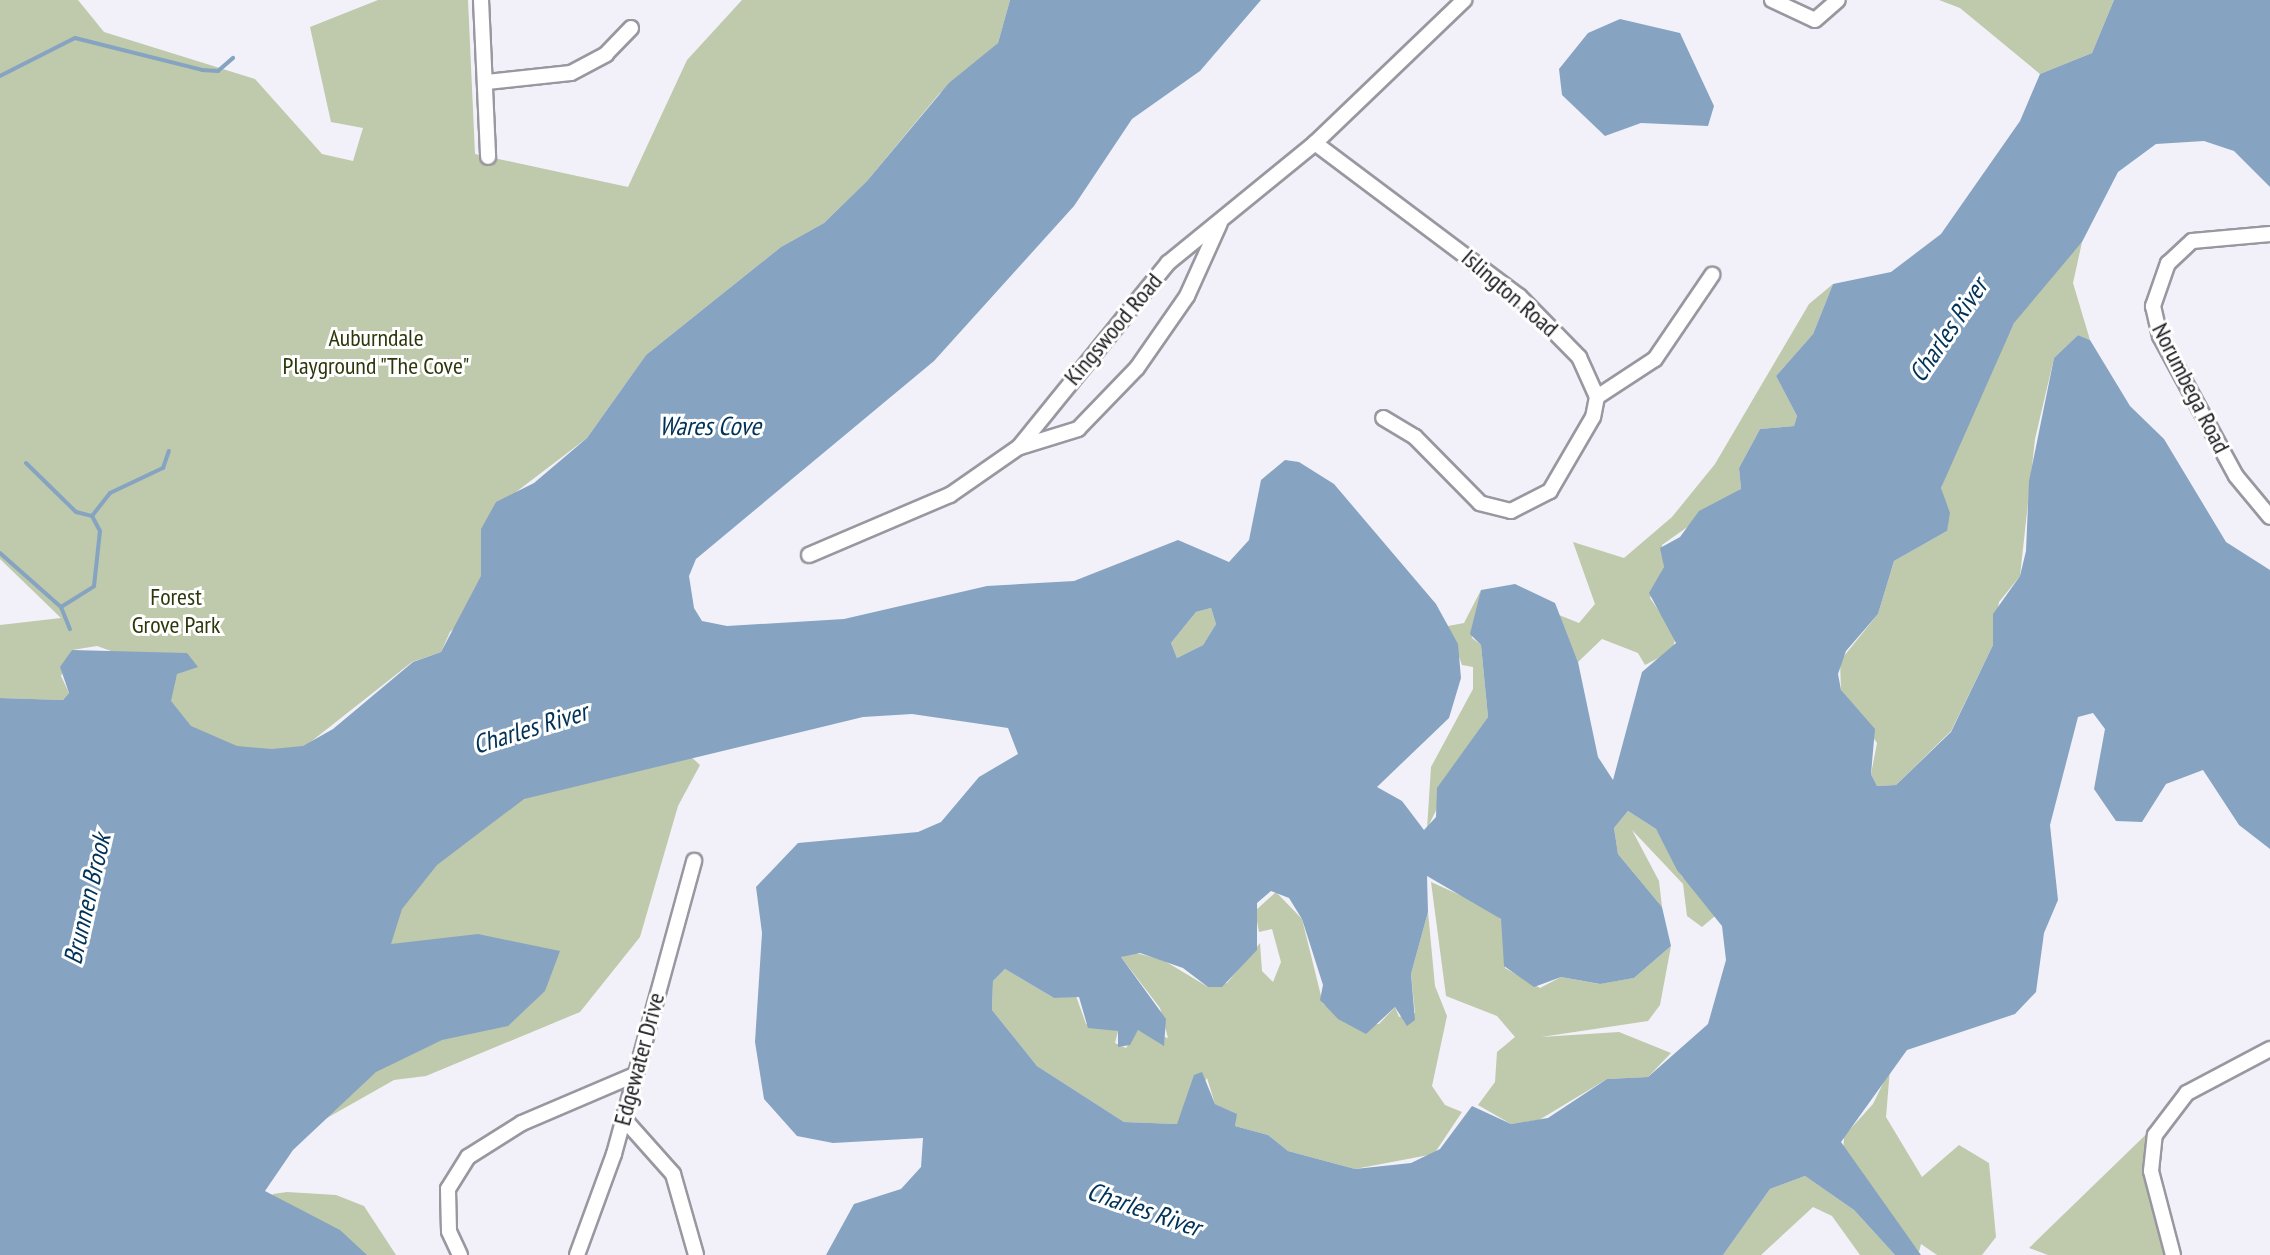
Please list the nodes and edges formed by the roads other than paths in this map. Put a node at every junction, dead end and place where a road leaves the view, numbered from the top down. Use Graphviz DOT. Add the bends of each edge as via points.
graph roads {
  1 [pos="481,0"];
  2 [pos="1464,0"];
  3 [pos="1772,0"];
  4 [pos="1838,0"];
  5 [pos="631,28"];
  6 [pos="487,82"];
  7 [pos="1315,143"];
  8 [pos="488,157"];
  9 [pos="1220,223"];
  10 [pos="2270,234"];
  11 [pos="1712,275"];
  12 [pos="1597,397"];
  13 [pos="1383,418"];
  14 [pos="1019,447"];
  15 [pos="2270,517"];
  16 [pos="809,555"];
  17 [pos="694,861"];
  18 [pos="2270,1049"];
  19 [pos="632,1076"];
  20 [pos="624,1119"];
  21 [pos="460,1255"];
  22 [pos="577,1255"];
  23 [pos="696,1255"];
  24 [pos="2173,1255"];
  1 -- 6 [label="street"];
  2 -- 7 [label="street"];
  3 -- 4 [label="street" via="1815,20"];
  5 -- 6 [label="street" via="606,54 571,73"];
  6 -- 8 [label="street"];
  7 -- 9 [label="street, Kingswood Road"];
  7 -- 12 [label="street, Islington Road" via="1519,296 1579,357"];
  9 -- 14 [label="street, Kingswood Road" via="1168,263"];
  9 -- 14 [label="street, Kingswood Road" via="1187,296 1137,368 1078,429"];
  10 -- 15 [label="street, Norumbega Road" via="2192,241 2168,263 2153,306 2160,336 2236,476"];
  11 -- 12 [label="street" via="1655,359"];
  12 -- 13 [label="street" via="1593,417 1550,491 1511,511 1468,494 1415,437"];
  14 -- 16 [label="street, Kingswood Road" via="950,495"];
  17 -- 19 [label="street, Edgewater Drive"];
  18 -- 24 [label="street" via="2187,1093 2155,1135 2151,1171"];
  19 -- 20 [label="street, Edgewater Drive"];
  19 -- 21 [label="street" via="522,1123 468,1157 448,1189 449,1231"];
  20 -- 22 [label="street, Edgewater Drive"];
  20 -- 23 [label="street" via="673,1174"];
}
